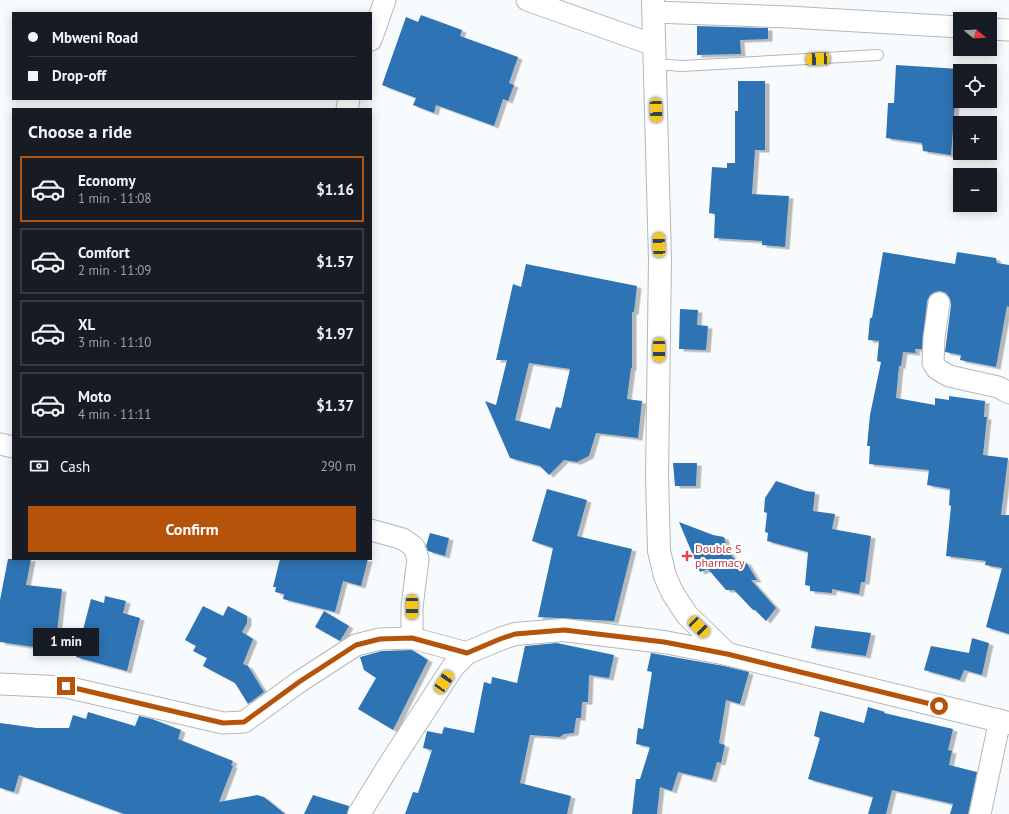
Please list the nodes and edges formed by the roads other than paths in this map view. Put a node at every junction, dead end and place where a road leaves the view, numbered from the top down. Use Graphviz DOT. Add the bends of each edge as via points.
graph roads {
  1 [pos="385,0"];
  2 [pos="527,0"];
  3 [pos="653,6"];
  4 [pos="953,27"];
  5 [pos="997,29"];
  6 [pos="1009,30"];
  7 [pos="372,37"];
  8 [pos="655,55"];
  9 [pos="878,56"];
  10 [pos="939,303"];
  11 [pos="1009,393"];
  12 [pos="0,444"];
  13 [pos="12,447"];
  14 [pos="372,530"];
  15 [pos="412,638"];
  16 [pos="467,653"];
  17 [pos="727,654"];
  18 [pos="0,684"];
  19 [pos="1004,722"];
  20 [pos="359,814"];
  21 [pos="980,814"];
  1 -- 7 [label="street"];
  2 -- 8 [label="street"];
  3 -- 4 [label="street"];
  3 -- 8 [label="street"];
  5 -- 6 [label="street"];
  8 -- 9 [label="lane" via="682,66"];
  8 -- 17 [label="street" via="660,260 657,469 659,551 665,576 687,615"];
  10 -- 11 [label="street" via="933,363 937,369 949,376 998,387"];
  12 -- 13 [label="street"];
  14 -- 15 [label="street" via="403,540 414,548 418,559 412,607"];
  15 -- 16 [label="street"];
  15 -- 18 [label="street" via="380,639 356,645 244,722 223,723 66,686"];
  16 -- 17 [label="street" via="515,634 564,630 664,642"];
  16 -- 20 [label="street" via="453,667"];
  17 -- 19 [label="street"];
  19 -- 21 [label="street"];
}
